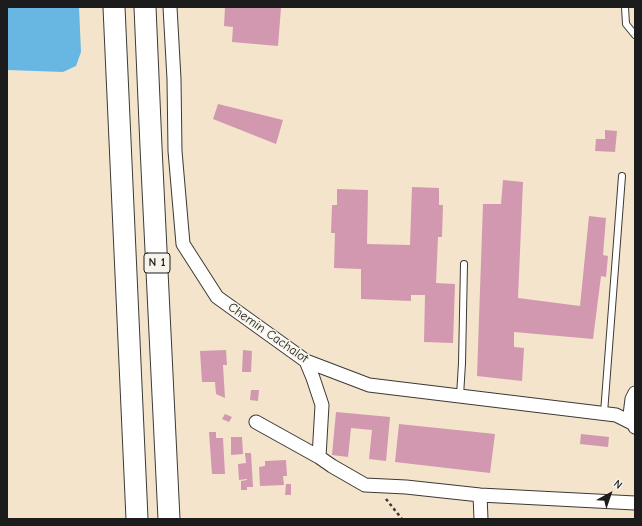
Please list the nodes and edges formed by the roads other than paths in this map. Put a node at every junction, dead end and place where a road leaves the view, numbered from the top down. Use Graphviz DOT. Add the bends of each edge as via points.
graph roads {
  1 [pos="114,7"];
  2 [pos="145,7"];
  3 [pos="170,7"];
  4 [pos="625,7"];
  5 [pos="635,35"];
  6 [pos="622,176"];
  7 [pos="464,264"];
  8 [pos="306,361"];
  9 [pos="635,393"];
  10 [pos="460,396"];
  11 [pos="604,413"];
  12 [pos="256,422"];
  13 [pos="635,425"];
  14 [pos="319,457"];
  15 [pos="480,495"];
  16 [pos="635,503"];
  17 [pos="137,519"];
  18 [pos="170,519"];
  19 [pos="481,519"];
  1 -- 17 [label="highway, N 1"];
  2 -- 18 [label="highway, N 1"];
  3 -- 8 [label="street, Chemin Cachalot" via="175,151 182,244 217,297"];
  4 -- 5 [label="lane" via="626,24"];
  6 -- 11 [label="lane"];
  7 -- 10 [label="lane"];
  8 -- 10 [label="street, Chemin Cachalot" via="368,386"];
  8 -- 14 [label="street" via="322,405"];
  9 -- 13 [label="street" via="630,415"];
  10 -- 11 [label="street, Chemin Cachalot"];
  11 -- 13 [label="street, Chemin Cachalot" via="616,415"];
  12 -- 14 [label="street"];
  14 -- 15 [label="street" via="365,485"];
  15 -- 16 [label="street"];
  15 -- 19 [label="street"];
}
